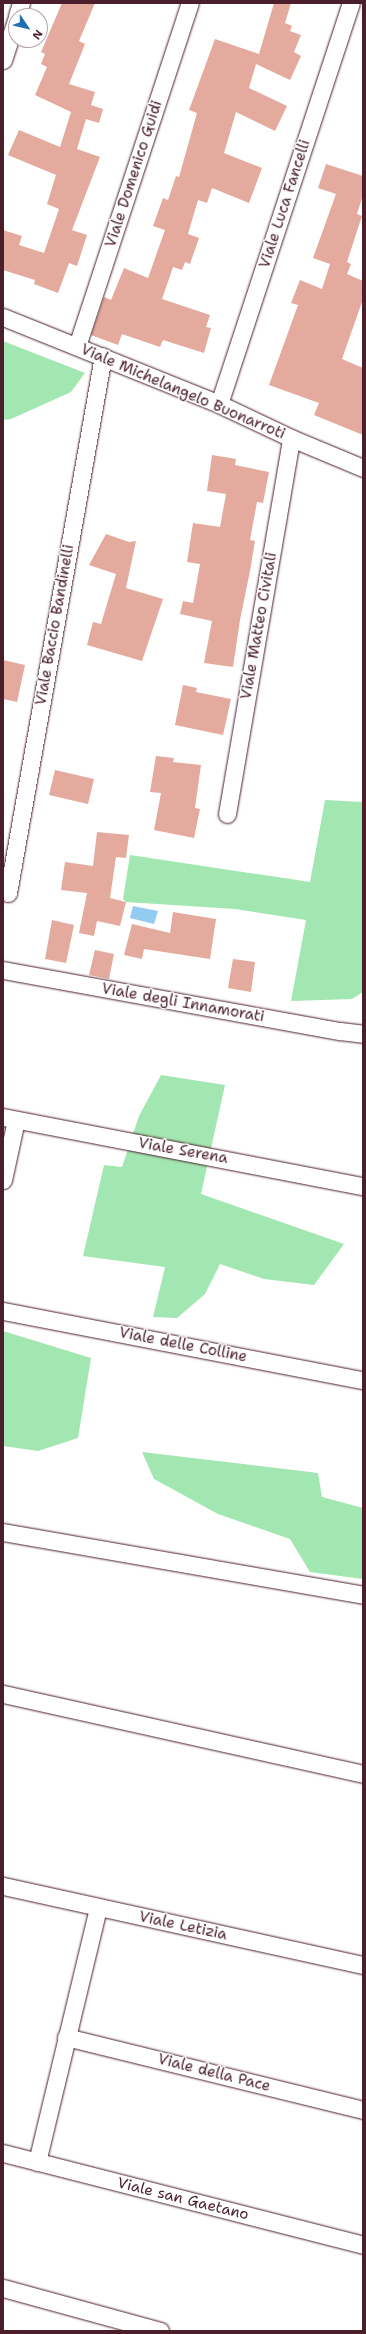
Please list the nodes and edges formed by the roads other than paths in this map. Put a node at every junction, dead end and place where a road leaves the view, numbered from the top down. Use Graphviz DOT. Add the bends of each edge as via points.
graph roads {
  1 [pos="190,3"];
  2 [pos="351,3"];
  3 [pos="8,45"];
  4 [pos="3,60"];
  5 [pos="3,317"];
  6 [pos="77,346"];
  7 [pos="103,356"];
  8 [pos="219,404"];
  9 [pos="291,438"];
  10 [pos="363,468"];
  11 [pos="227,814"];
  12 [pos="8,893"];
  13 [pos="3,970"];
  14 [pos="363,1034"];
  15 [pos="9,1118"];
  16 [pos="3,1180"];
  17 [pos="363,1186"];
  18 [pos="3,1311"];
  19 [pos="363,1380"];
  20 [pos="3,1532"];
  21 [pos="363,1595"];
  22 [pos="3,1694"];
  23 [pos="363,1774"];
  24 [pos="3,1886"];
  25 [pos="98,1907"];
  26 [pos="363,1965"];
  27 [pos="66,2037"];
  28 [pos="363,2110"];
  29 [pos="3,2154"];
  30 [pos="37,2162"];
  31 [pos="363,2245"];
  32 [pos="3,2288"];
  33 [pos="160,2331"];
  1 -- 6 [label="street, Viale Domenico Guidi"];
  2 -- 8 [label="street, Viale Luca Fancelli"];
  3 -- 4 [label="street"];
  5 -- 6 [label="street, Viale Michelangelo Buonarroti"];
  6 -- 7 [label="street, Viale Michelangelo Buonarroti"];
  7 -- 8 [label="street, Viale Michelangelo Buonarroti"];
  7 -- 12 [label="street, Viale Baccio Bandinelli"];
  8 -- 9 [label="street, Viale Michelangelo Buonarroti"];
  9 -- 10 [label="street, Viale Michelangelo Buonarroti"];
  9 -- 11 [label="street, Viale Matteo Civitali"];
  13 -- 14 [label="street, Viale degli Innamorati"];
  15 -- 16 [label="street"];
  15 -- 17 [label="street, Viale Serena"];
  18 -- 19 [label="street, Viale delle Colline"];
  20 -- 21 [label="street"];
  22 -- 23 [label="street"];
  24 -- 25 [label="street, Viale Letizia"];
  25 -- 26 [label="street, Viale Letizia"];
  25 -- 27 [label="street"];
  27 -- 28 [label="street, Viale della Pace"];
  27 -- 30 [label="street"];
  29 -- 30 [label="street, Viale san Gaetano"];
  30 -- 31 [label="street, Viale san Gaetano"];
  32 -- 33 [label="street"];
}
